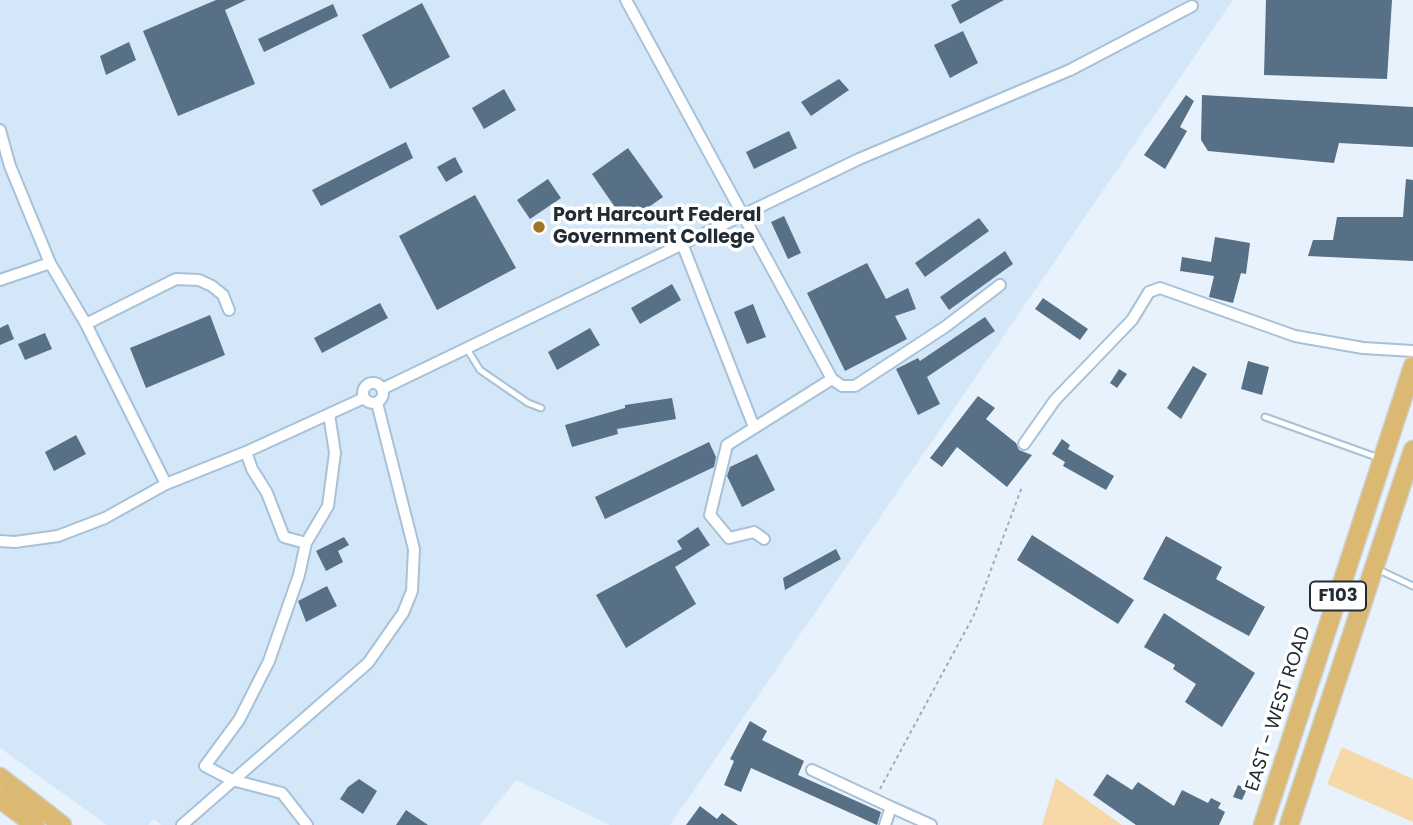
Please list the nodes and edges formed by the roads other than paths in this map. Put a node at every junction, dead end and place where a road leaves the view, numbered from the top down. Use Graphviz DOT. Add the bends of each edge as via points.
graph roads {
  1 [pos="626,0"];
  2 [pos="1192,6"];
  3 [pos="0,130"];
  4 [pos="742,217"];
  5 [pos="683,246"];
  6 [pos="50,263"];
  7 [pos="0,281"];
  8 [pos="1000,285"];
  9 [pos="229,310"];
  10 [pos="86,324"];
  11 [pos="467,349"];
  12 [pos="1413,351"];
  13 [pos="1413,366"];
  14 [pos="832,379"];
  15 [pos="382,389"];
  16 [pos="364,398"];
  17 [pos="377,403"];
  18 [pos="541,408"];
  19 [pos="329,414"];
  20 [pos="1265,417"];
  21 [pos="754,427"];
  22 [pos="1024,444"];
  23 [pos="1413,450"];
  24 [pos="246,452"];
  25 [pos="1382,459"];
  26 [pos="166,484"];
  27 [pos="764,539"];
  28 [pos="0,541"];
  29 [pos="306,543"];
  30 [pos="1374,568"];
  31 [pos="1413,586"];
  32 [pos="812,770"];
  33 [pos="0,777"];
  34 [pos="232,780"];
  35 [pos="0,799"];
  36 [pos="891,807"];
  37 [pos="34,825"];
  38 [pos="62,825"];
  39 [pos="182,825"];
  40 [pos="307,825"];
  41 [pos="885,825"];
  42 [pos="931,825"];
  43 [pos="1263,825"];
  44 [pos="1289,825"];
  1 -- 4 [label="street"];
  2 -- 4 [label="street" via="1070,70 859,159"];
  3 -- 6 [label="street" via="9,166"];
  4 -- 5 [label="street"];
  4 -- 14 [label="street"];
  5 -- 11 [label="street"];
  5 -- 21 [label="street"];
  6 -- 7 [label="street"];
  6 -- 10 [label="street"];
  8 -- 14 [label="street" via="855,386 842,386"];
  9 -- 10 [label="street" via="223,295 212,286 176,279"];
  10 -- 26 [label="street"];
  11 -- 15 [label="street"];
  11 -- 18 [label="lane" via="480,370"];
  12 -- 22 [label="street" via="1295,336 1160,288 1149,292 1132,320 1055,400"];
  13 -- 25 [label="main road, EAST - WEST ROAD / F103"];
  14 -- 21 [label="street"];
  15 -- 16 [label="street" via="369,384"];
  15 -- 17 [label="street" via="383,397"];
  16 -- 17 [label="street"];
  16 -- 19 [label="street"];
  17 -- 34 [label="street" via="414,549 412,591 393,630 368,663"];
  19 -- 24 [label="street"];
  19 -- 29 [label="street" via="335,453 328,506"];
  20 -- 25 [label="lane"];
  21 -- 27 [label="street" via="726,445 710,515 729,538 754,532"];
  23 -- 30 [label="main road, F103"];
  24 -- 26 [label="street"];
  24 -- 29 [label="street" via="284,537"];
  25 -- 43 [label="main road, EAST - WEST ROAD / F103"];
  26 -- 28 [label="street" via="104,518 58,536"];
  29 -- 34 [label="street" via="269,661 239,720 205,766"];
  30 -- 31 [label="lane"];
  30 -- 44 [label="main road, F103"];
  32 -- 36 [label="street"];
  33 -- 38 [label="main road"];
  34 -- 39 [label="street"];
  34 -- 40 [label="street" via="282,793"];
  35 -- 37 [label="main road"];
  36 -- 41 [label="street"];
  36 -- 42 [label="street"];
}
